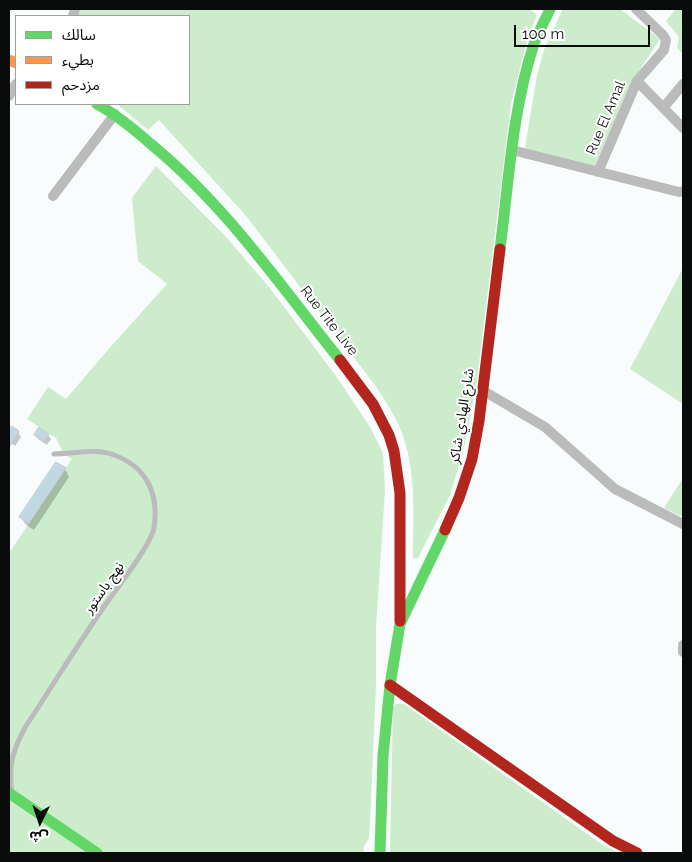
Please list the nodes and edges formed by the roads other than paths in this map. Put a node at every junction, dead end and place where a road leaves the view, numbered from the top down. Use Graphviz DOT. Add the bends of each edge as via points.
graph roads {
  1 [pos="550,9"];
  2 [pos="636,9"];
  3 [pos="637,81"];
  4 [pos="683,84"];
  5 [pos="664,107"];
  6 [pos="110,110"];
  7 [pos="683,128"];
  8 [pos="512,150"];
  9 [pos="598,172"];
  10 [pos="683,191"];
  11 [pos="54,196"];
  12 [pos="482,390"];
  13 [pos="54,454"];
  14 [pos="683,524"];
  15 [pos="400,624"];
  16 [pos="683,645"];
  17 [pos="683,652"];
  18 [pos="390,685"];
  19 [pos="10,794"];
  20 [pos="379,852"];
  21 [pos="97,853"];
  22 [pos="637,853"];
  1 -- 8 [label="street, شارع الهادي شاكر" via="527,68"];
  2 -- 3 [label="street, Rue El Amal" via="666,40 664,50"];
  3 -- 5 [label="street"];
  3 -- 9 [label="street, Rue El Amal"];
  4 -- 5 [label="street"];
  5 -- 7 [label="street"];
  6 -- 11 [label="street"];
  6 -- 15 [label="street, Rue Tite Live" via="164,153 214,201 346,368 381,419 394,450 399,482"];
  8 -- 9 [label="street"];
  8 -- 12 [label="street, شارع الهادي شاكر"];
  9 -- 10 [label="street"];
  12 -- 14 [label="street" via="545,427 615,489"];
  12 -- 15 [label="street, شارع الهادي شاكر" via="476,441 467,474 449,522"];
  13 -- 19 [label="lane, نهج باستور" via="98,452 125,460 146,477 154,507 153,530 16,744 12,756"];
  15 -- 18 [label="street, شارع الهادي شاكر"];
  16 -- 17 [label="street"];
  18 -- 20 [label="street, شارع الهادي شاكر"];
  18 -- 22 [label="street" via="613,841"];
  19 -- 21 [label="street"];
}
